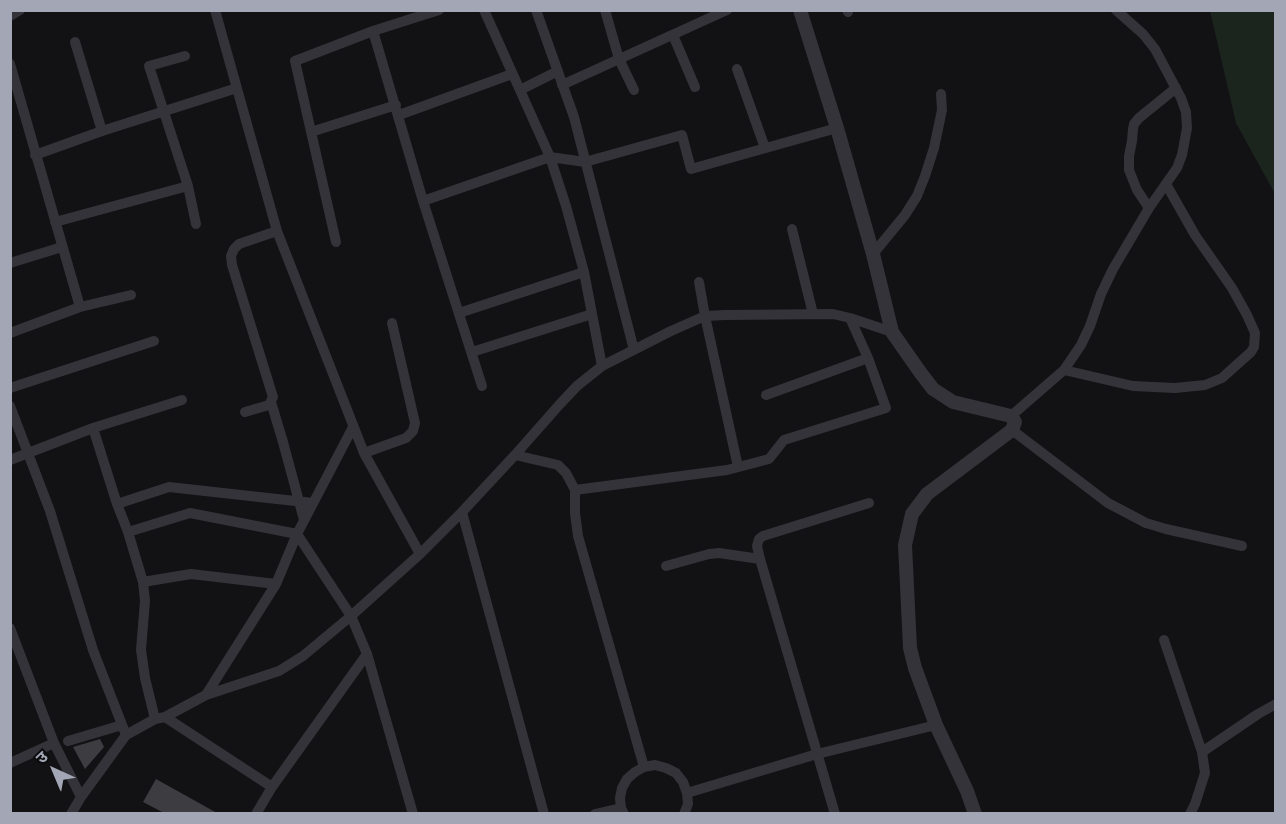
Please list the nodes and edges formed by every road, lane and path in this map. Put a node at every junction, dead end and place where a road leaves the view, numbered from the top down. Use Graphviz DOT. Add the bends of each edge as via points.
graph roads {
  1 [pos="20,10"];
  2 [pos="215,10"];
  3 [pos="439,10"];
  4 [pos="484,10"];
  5 [pos="537,10"];
  6 [pos="605,10"];
  7 [pos="800,10"];
  8 [pos="1116,10"];
  9 [pos="725,11"];
  10 [pos="10,16"];
  11 [pos="373,31"];
  12 [pos="673,35"];
  13 [pos="75,42"];
  14 [pos="185,56"];
  15 [pos="619,59"];
  16 [pos="10,64"];
  17 [pos="737,69"];
  18 [pos="558,71"];
  19 [pos="512,74"];
  20 [pos="13,84"];
  21 [pos="562,85"];
  22 [pos="695,87"];
  23 [pos="237,88"];
  24 [pos="1176,88"];
  25 [pos="520,90"];
  26 [pos="634,90"];
  27 [pos="941,94"];
  28 [pos="397,110"];
  29 [pos="165,112"];
  30 [pos="837,128"];
  31 [pos="102,132"];
  32 [pos="311,132"];
  33 [pos="765,148"];
  34 [pos="35,155"];
  35 [pos="550,157"];
  36 [pos="585,162"];
  37 [pos="1166,184"];
  38 [pos="188,186"];
  39 [pos="423,201"];
  40 [pos="1149,208"];
  41 [pos="55,222"];
  42 [pos="196,224"];
  43 [pos="792,229"];
  44 [pos="277,231"];
  45 [pos="336,242"];
  46 [pos="62,247"];
  47 [pos="873,254"];
  48 [pos="10,262"];
  49 [pos="584,272"];
  50 [pos="699,282"];
  51 [pos="131,295"];
  52 [pos="80,307"];
  53 [pos="459,313"];
  54 [pos="592,314"];
  55 [pos="813,314"];
  56 [pos="705,316"];
  57 [pos="850,318"];
  58 [pos="392,323"];
  59 [pos="892,332"];
  60 [pos="10,333"];
  61 [pos="153,341"];
  62 [pos="634,350"];
  63 [pos="472,352"];
  64 [pos="868,358"];
  65 [pos="602,366"];
  66 [pos="1064,370"];
  67 [pos="482,386"];
  68 [pos="10,388"];
  69 [pos="766,395"];
  70 [pos="182,400"];
  71 [pos="271,402"];
  72 [pos="10,406"];
  73 [pos="245,412"];
  74 [pos="1011,423"];
  75 [pos="354,427"];
  76 [pos="93,428"];
  77 [pos="28,453"];
  78 [pos="364,453"];
  79 [pos="514,455"];
  80 [pos="10,460"];
  81 [pos="738,467"];
  82 [pos="575,490"];
  83 [pos="298,501"];
  84 [pos="313,503"];
  85 [pos="869,503"];
  86 [pos="117,504"];
  87 [pos="462,512"];
  88 [pos="304,520"];
  89 [pos="128,532"];
  90 [pos="297,534"];
  91 [pos="1242,546"];
  92 [pos="420,554"];
  93 [pos="760,559"];
  94 [pos="666,566"];
  95 [pos="143,582"];
  96 [pos="276,584"];
  97 [pos="351,616"];
  98 [pos="10,628"];
  99 [pos="1164,640"];
  100 [pos="367,654"];
  101 [pos="206,695"];
  102 [pos="1275,704"];
  103 [pos="160,718"];
  104 [pos="936,725"];
  105 [pos="124,730"];
  106 [pos="68,741"];
  107 [pos="54,743"];
  108 [pos="1202,752"];
  109 [pos="817,754"];
  110 [pos="10,763"];
  111 [pos="644,767"];
  112 [pos="272,787"];
  113 [pos="687,793"];
  114 [pos="81,797"];
  115 [pos="622,811"];
  116 [pos="75,812"];
  117 [pos="256,813"];
  118 [pos="413,813"];
  119 [pos="544,813"];
  120 [pos="595,813"];
  121 [pos="684,813"];
  122 [pos="835,813"];
  123 [pos="975,813"];
  124 [pos="1190,813"];
  1 -- 10 [label="street"];
  2 -- 23 [label="street"];
  3 -- 11 [label="street"];
  4 -- 19 [label="street"];
  5 -- 18 [label="street"];
  6 -- 15 [label="street"];
  7 -- 30 [label="street"];
  8 -- 24 [label="street" via="1155,49"];
  9 -- 12 [label="street"];
  11 -- 28 [label="street"];
  11 -- 32 [label="street" via="295,61"];
  12 -- 15 [label="street"];
  12 -- 22 [label="street"];
  13 -- 31 [label="street"];
  14 -- 29 [label="street" via="149,66"];
  15 -- 21 [label="street"];
  15 -- 26 [label="street"];
  16 -- 20 [label="street"];
  17 -- 33 [label="street"];
  18 -- 21 [label="street"];
  18 -- 25 [label="street"];
  19 -- 25 [label="street"];
  19 -- 28 [label="street"];
  20 -- 34 [label="street"];
  21 -- 36 [label="street"];
  23 -- 29 [label="street"];
  23 -- 44 [label="street"];
  24 -- 37 [label="street" via="1187,128 1182,155"];
  24 -- 40 [label="street" via="1134,124 1129,170"];
  25 -- 35 [label="street"];
  27 -- 47 [label="street" via="942,110 926,176 905,215"];
  28 -- 32 [label="street"];
  28 -- 39 [label="street"];
  29 -- 31 [label="street"];
  29 -- 38 [label="street"];
  30 -- 33 [label="street"];
  30 -- 47 [label="street"];
  31 -- 34 [label="street"];
  32 -- 45 [label="street"];
  33 -- 36 [label="street" via="691,169 682,135"];
  34 -- 41 [label="street"];
  35 -- 36 [label="street"];
  35 -- 39 [label="street"];
  35 -- 49 [label="street"];
  36 -- 62 [label="street"];
  37 -- 40 [label="street"];
  37 -- 66 [label="street" via="1247,315 1255,333 1254,347 1222,378 1205,385 1133,386"];
  38 -- 41 [label="street"];
  38 -- 42 [label="street"];
  39 -- 53 [label="street"];
  40 -- 66 [label="street" via="1113,268 1081,345"];
  41 -- 46 [label="street"];
  43 -- 55 [label="street"];
  44 -- 71 [label="street" via="239,244 231,255 273,397"];
  44 -- 75 [label="street"];
  46 -- 48 [label="street"];
  46 -- 52 [label="street"];
  47 -- 59 [label="street"];
  49 -- 53 [label="street"];
  49 -- 54 [label="street"];
  50 -- 56 [label="street"];
  51 -- 52 [label="street"];
  52 -- 60 [label="street"];
  53 -- 63 [label="street"];
  54 -- 63 [label="street"];
  54 -- 65 [label="street"];
  55 -- 56 [label="street"];
  55 -- 57 [label="street"];
  56 -- 62 [label="street"];
  56 -- 81 [label="street"];
  57 -- 59 [label="street"];
  57 -- 64 [label="street"];
  58 -- 78 [label="street" via="416,423 406,438"];
  59 -- 74 [label="street" via="933,389 952,402"];
  61 -- 68 [label="street"];
  62 -- 65 [label="street"];
  63 -- 67 [label="street"];
  64 -- 69 [label="street"];
  64 -- 81 [label="street" via="886,408 784,440 769,459"];
  65 -- 79 [label="street" via="577,386"];
  66 -- 74 [label="street"];
  70 -- 76 [label="street"];
  71 -- 73 [label="street"];
  71 -- 83 [label="street"];
  72 -- 77 [label="street"];
  74 -- 91 [label="street" via="1108,503 1146,523"];
  74 -- 104 [label="street" via="927,494 912,514 904,545 910,648"];
  75 -- 78 [label="street"];
  75 -- 84 [label="street"];
  76 -- 77 [label="street"];
  76 -- 86 [label="street"];
  77 -- 80 [label="street"];
  77 -- 105 [label="street" via="93,650"];
  78 -- 92 [label="street"];
  79 -- 82 [label="street" via="558,465"];
  79 -- 87 [label="street"];
  81 -- 82 [label="street"];
  82 -- 111 [label="street" via="578,536"];
  83 -- 84 [label="street"];
  83 -- 86 [label="street" via="169,487"];
  83 -- 88 [label="street"];
  84 -- 88 [label="street"];
  85 -- 93 [label="street" via="763,536 757,546"];
  86 -- 89 [label="street"];
  87 -- 92 [label="street"];
  87 -- 119 [label="street"];
  88 -- 90 [label="street"];
  89 -- 90 [label="street" via="190,513"];
  89 -- 95 [label="street"];
  90 -- 96 [label="street"];
  90 -- 97 [label="street"];
  92 -- 97 [label="street"];
  93 -- 94 [label="street" via="719,553"];
  93 -- 109 [label="street"];
  95 -- 96 [label="street" via="191,574"];
  95 -- 103 [label="street" via="141,650 145,678"];
  96 -- 101 [label="street"];
  97 -- 100 [label="street"];
  97 -- 101 [label="street" via="279,671"];
  98 -- 107 [label="street"];
  99 -- 108 [label="street"];
  100 -- 112 [label="street"];
  100 -- 118 [label="street"];
  101 -- 103 [label="street"];
  102 -- 108 [label="street"];
  103 -- 105 [label="street"];
  103 -- 112 [label="street"];
  104 -- 109 [label="street"];
  104 -- 123 [label="street"];
  105 -- 106 [label="street"];
  105 -- 114 [label="street"];
  107 -- 110 [label="street"];
  107 -- 114 [label="street"];
  108 -- 124 [label="street" via="1205,773"];
  109 -- 113 [label="street"];
  109 -- 122 [label="street"];
  111 -- 113 [label="street" via="655,765 676,773"];
  111 -- 115 [label="street" via="627,779 622,788"];
  112 -- 117 [label="street"];
  113 -- 121 [label="street"];
  114 -- 116 [label="street"];
  115 -- 120 [label="street"];
}
